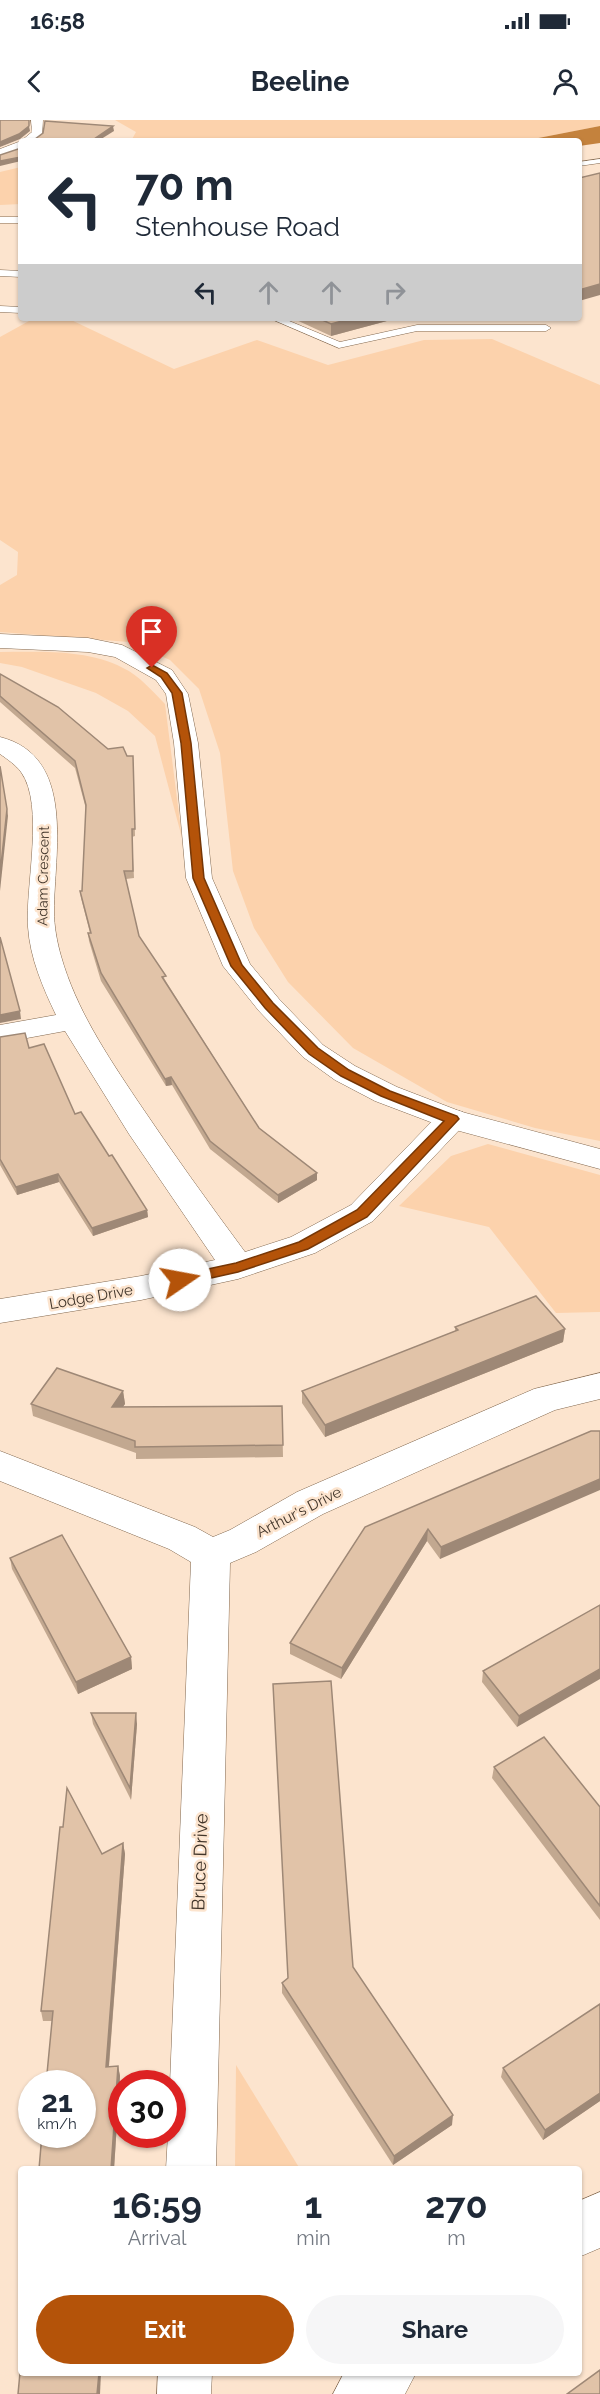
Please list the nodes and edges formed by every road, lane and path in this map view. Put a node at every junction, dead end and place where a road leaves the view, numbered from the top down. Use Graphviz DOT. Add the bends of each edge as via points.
graph roads {
  1 [pos="37,120"];
  2 [pos="31,138"];
  3 [pos="18,147"];
  4 [pos="0,154"];
  5 [pos="600,161"];
  6 [pos="582,164"];
  7 [pos="0,220"];
  8 [pos="18,220"];
  9 [pos="0,273"];
  10 [pos="18,274"];
  11 [pos="0,309"];
  12 [pos="18,310"];
  13 [pos="281,321"];
  14 [pos="546,328"];
  15 [pos="0,641"];
  16 [pos="0,744"];
  17 [pos="73,1021"];
  18 [pos="0,1034"];
  19 [pos="452,1119"];
  20 [pos="600,1159"];
  21 [pos="238,1267"];
  22 [pos="0,1311"];
  23 [pos="600,1386"];
  24 [pos="0,1465"];
  25 [pos="211,1554"];
  26 [pos="191,2166"];
  27 [pos="600,2217"];
  28 [pos="582,2230"];
  29 [pos="185,2376"];
  30 [pos="385,2376"];
  31 [pos="184,2394"];
  32 [pos="360,2394"];
  1 -- 2 [label="street" via="38,133"];
  3 -- 4 [label="street"];
  5 -- 6 [label="lane"];
  7 -- 8 [label="lane"];
  9 -- 10 [label="lane"];
  11 -- 12 [label="lane"];
  13 -- 14 [label="lane" via="339,345 417,328"];
  15 -- 19 [label="street" via="88,645 122,652 164,675 177,693 184,733 199,878 237,966 314,1051 386,1094"];
  16 -- 17 [label="street, Adam Crescent" via="19,755 41,787 42,930 52,974"];
  17 -- 18 [label="street"];
  17 -- 21 [label="street, Adam Crescent"];
  19 -- 20 [label="street"];
  19 -- 21 [label="street, Lodge Drive" via="362,1213 303,1245"];
  21 -- 22 [label="street, Lodge Drive" via="141,1288"];
  23 -- 25 [label="street, Arthur's Drive" via="547,1399 310,1503 243,1541"];
  24 -- 25 [label="street" via="182,1538"];
  25 -- 26 [label="street, Bruce Drive"];
  27 -- 28 [label="street"];
  29 -- 31 [label="street"];
  30 -- 32 [label="street"];
}
